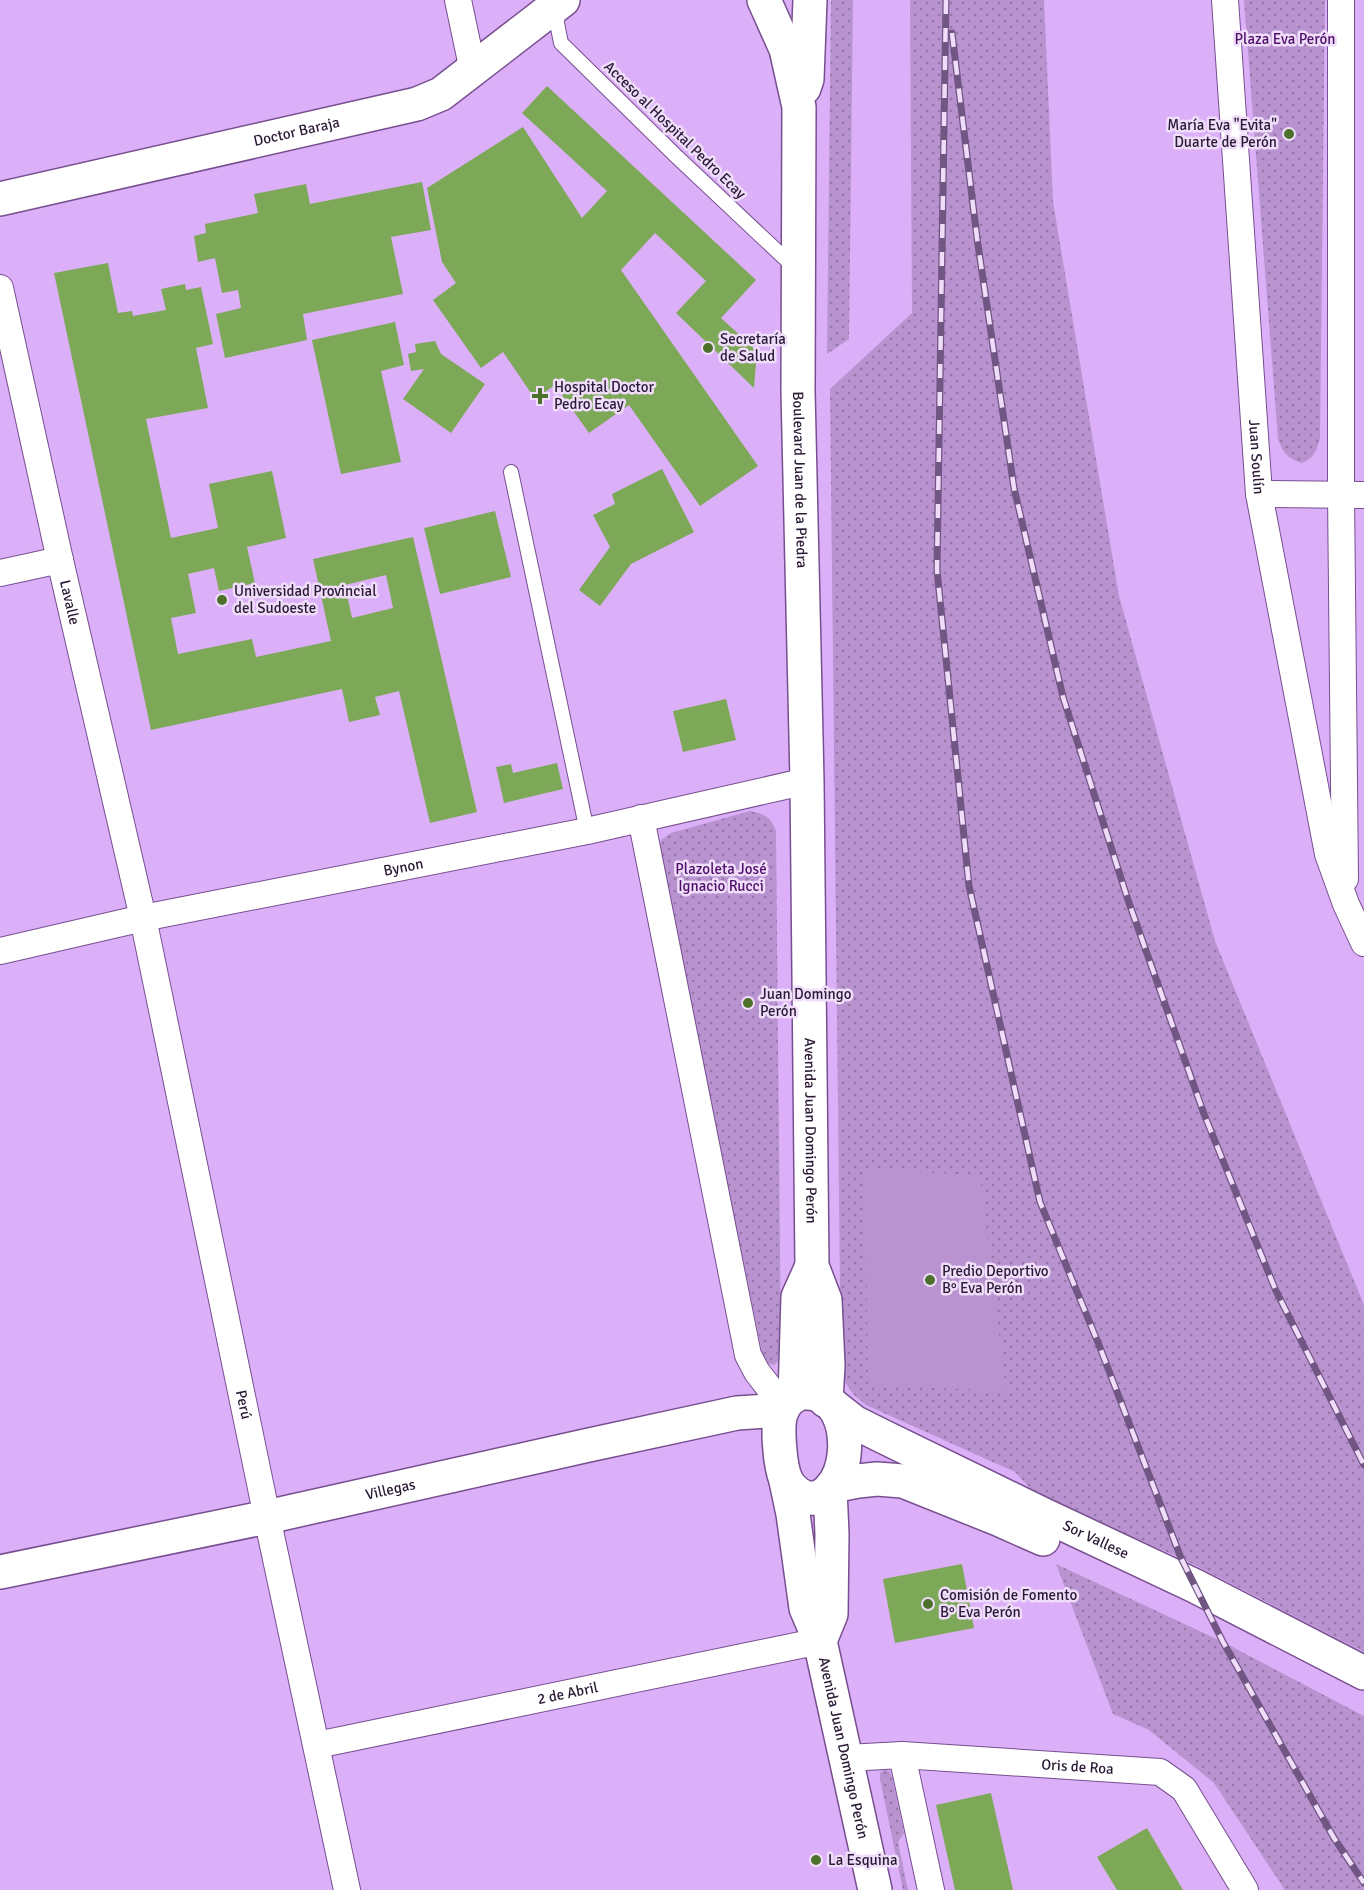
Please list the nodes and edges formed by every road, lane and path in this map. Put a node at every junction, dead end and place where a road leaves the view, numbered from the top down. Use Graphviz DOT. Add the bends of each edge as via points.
graph roads {
  1 [pos="458,0"];
  2 [pos="764,0"];
  3 [pos="810,0"];
  4 [pos="1225,0"];
  5 [pos="1341,0"];
  6 [pos="560,2"];
  7 [pos="473,70"];
  8 [pos="799,107"];
  9 [pos="0,199"];
  10 [pos="798,271"];
  11 [pos="0,288"];
  12 [pos="511,472"];
  13 [pos="1259,494"];
  14 [pos="1352,495"];
  15 [pos="60,560"];
  16 [pos="0,573"];
  17 [pos="807,781"];
  18 [pos="641,818"];
  19 [pos="587,831"];
  20 [pos="1355,904"];
  21 [pos="143,918"];
  22 [pos="1364,943"];
  23 [pos="0,951"];
  24 [pos="804,1404"];
  25 [pos="786,1480"];
  26 [pos="831,1488"];
  27 [pos="267,1517"];
  28 [pos="0,1572"];
  29 [pos="820,1641"];
  30 [pos="1364,1673"];
  31 [pos="1364,1693"];
  32 [pos="317,1745"];
  33 [pos="902,1755"];
  34 [pos="847,1758"];
  35 [pos="348,1890"];
  36 [pos="874,1890"];
  37 [pos="931,1890"];
  38 [pos="1245,1890"];
  1 -- 7 [label="street"];
  2 -- 8 [label="street, Boulevard Juan de la Piedra" via="786,49"];
  3 -- 8 [label="street, Boulevard Juan de la Piedra" via="807,79"];
  4 -- 13 [label="street, Juan Soulín"];
  5 -- 14 [label="street, Juan Soulín"];
  6 -- 7 [label="street, Doctor Baraja"];
  6 -- 10 [label="lane, Acceso al Hospital Pedro Ecay" via="557,24 561,43"];
  7 -- 9 [label="street, Doctor Baraja" via="441,94 417,104"];
  8 -- 10 [label="street, Boulevard Juan de la Piedra"];
  10 -- 17 [label="street, Boulevard Juan de la Piedra"];
  11 -- 15 [label="street, Lavalle"];
  12 -- 19 [label="lane"];
  13 -- 14 [label="street"];
  13 -- 20 [label="street, Juan Soulín" via="1328,854"];
  14 -- 20 [label="street, Juan Soulín"];
  15 -- 16 [label="street"];
  15 -- 21 [label="street, Lavalle"];
  17 -- 18 [label="street, Bynon"];
  17 -- 24 [label="street, Avenida Juan Domingo Perón" via="812,1266 798,1297"];
  18 -- 19 [label="street, Bynon"];
  18 -- 24 [label="street" via="748,1355 757,1372"];
  19 -- 21 [label="street, Bynon"];
  20 -- 22 [label="street, Juan Soulín"];
  21 -- 23 [label="street, Bynon"];
  21 -- 27 [label="street, Perú"];
  24 -- 25 [label="street" via="780,1427"];
  24 -- 26 [label="street" via="843,1420 846,1449"];
  24 -- 27 [label="street, Villegas" via="737,1413"];
  24 -- 30 [label="street, Sor Vallese" via="854,1422 1195,1586"];
  25 -- 26 [label="street" via="807,1498 817,1498"];
  25 -- 29 [label="street, Avenida Juan Domingo Perón" via="806,1608"];
  26 -- 29 [label="street, Avenida Juan Domingo Perón" via="831,1614"];
  26 -- 31 [label="street, Sor Vallese" via="877,1479 903,1481 1208,1613"];
  27 -- 28 [label="street, Villegas"];
  27 -- 32 [label="street, Perú"];
  29 -- 32 [label="street, 2 de Abril"];
  29 -- 34 [label="street, Avenida Juan Domingo Perón"];
  32 -- 35 [label="street, Perú"];
  33 -- 34 [label="street, Oris de Roa"];
  33 -- 37 [label="street"];
  33 -- 38 [label="street, Oris de Roa" via="1160,1772 1184,1789"];
  34 -- 36 [label="street, Avenida Juan Domingo Perón"];
}
